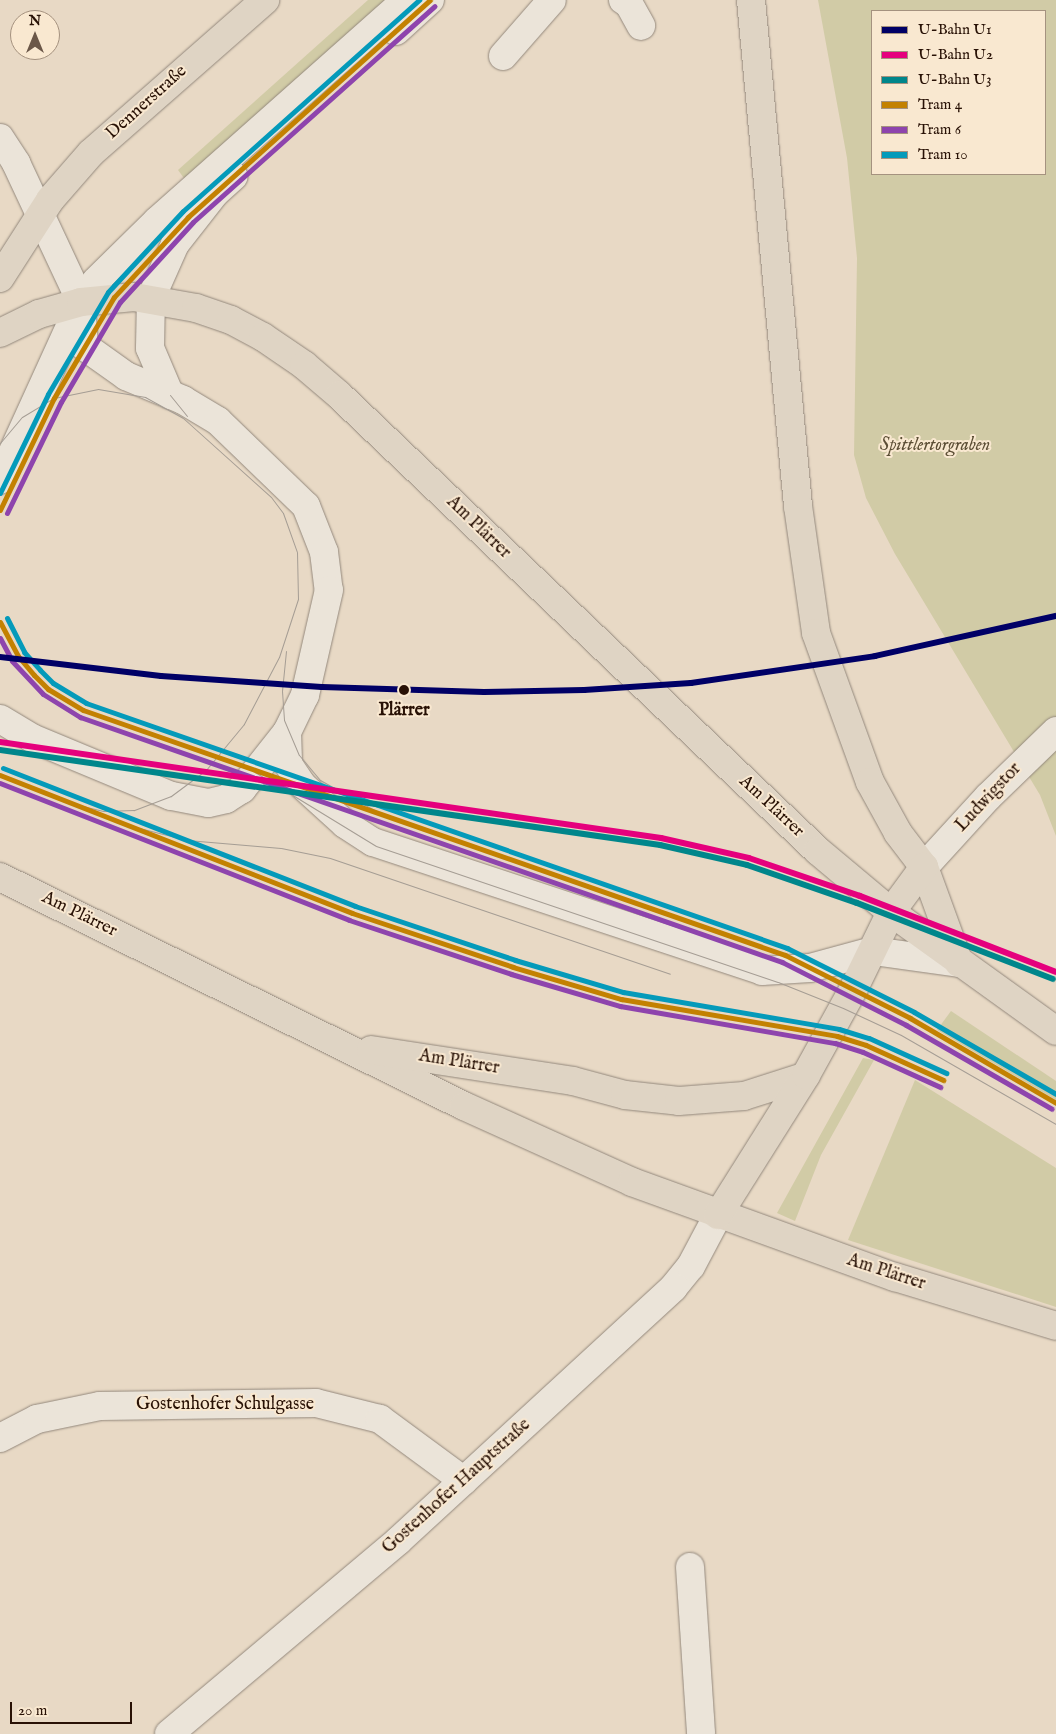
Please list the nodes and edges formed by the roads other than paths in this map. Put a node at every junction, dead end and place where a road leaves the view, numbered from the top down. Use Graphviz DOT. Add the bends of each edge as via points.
graph roads {
  1 [pos="265,0"];
  2 [pos="406,0"];
  3 [pos="430,0"];
  4 [pos="552,0"];
  5 [pos="624,0"];
  6 [pos="751,0"];
  7 [pos="640,26"];
  8 [pos="503,56"];
  9 [pos="0,138"];
  10 [pos="39,217"];
  11 [pos="0,278"];
  12 [pos="151,298"];
  13 [pos="81,302"];
  14 [pos="0,332"];
  15 [pos="170,395"];
  16 [pos="0,480"];
  17 [pos="0,719"];
  18 [pos="1056,731"];
  19 [pos="288,732"];
  20 [pos="924,867"];
  21 [pos="0,877"];
  22 [pos="891,912"];
  23 [pos="873,950"];
  24 [pos="959,964"];
  25 [pos="1056,1031"];
  26 [pos="348,1046"];
  27 [pos="804,1077"];
  28 [pos="718,1215"];
  29 [pos="1056,1326"];
  30 [pos="0,1438"];
  31 [pos="464,1481"];
  32 [pos="690,1567"];
  33 [pos="169,1734"];
  34 [pos="701,1734"];
  1 -- 10 [label="main road, Dennerstraße" via="91,152"];
  2 -- 13 [label="street" via="157,221 96,281"];
  3 -- 12 [label="street" via="214,194 175,244"];
  4 -- 8 [label="street"];
  5 -- 7 [label="street"];
  6 -- 20 [label="main road" via="798,506 816,633 870,782 898,833"];
  9 -- 10 [label="street" via="16,163"];
  10 -- 11 [label="main road"];
  10 -- 13 [label="street"];
  12 -- 13 [label="main road, Am Plärrer" via="114,297"];
  12 -- 15 [label="street" via="150,348"];
  12 -- 22 [label="main road, Am Plärrer" via="230,320 264,337 304,365 730,769"];
  13 -- 14 [label="main road, Am Plärrer" via="39,314"];
  13 -- 15 [label="street" via="84,346 126,376"];
  13 -- 16 [label="street"];
  15 -- 19 [label="street" via="218,421 306,506 324,552 329,590 305,695"];
  17 -- 19 [label="street" via="32,738 171,796 208,802 226,799 242,789"];
  18 -- 20 [label="street, Ludwigstor" via="1022,762"];
  19 -- 23 [label="street" via="288,764 302,786 345,824 373,842 762,971 810,968"];
  20 -- 22 [label="main road"];
  20 -- 24 [label="main road"];
  21 -- 26 [label="main road, Am Plärrer"];
  22 -- 23 [label="main road"];
  22 -- 24 [label="main road, Am Plärrer"];
  23 -- 24 [label="street"];
  23 -- 27 [label="main road"];
  24 -- 25 [label="main road, Am Plärrer"];
  26 -- 27 [label="main road, Am Plärrer" via="573,1082 624,1095 679,1101 744,1096"];
  26 -- 28 [label="main road, Am Plärrer" via="464,1106 604,1171"];
  27 -- 28 [label="main road"];
  28 -- 29 [label="main road, Am Plärrer" via="904,1279"];
  28 -- 31 [label="street, Gostenhofer Hauptstraße" via="691,1266 673,1288"];
  30 -- 31 [label="street, Gostenhofer Schulgasse" via="37,1419 100,1406 316,1403 380,1419"];
  31 -- 33 [label="street, Gostenhofer Hauptstraße"];
  32 -- 34 [label="street"];
}
